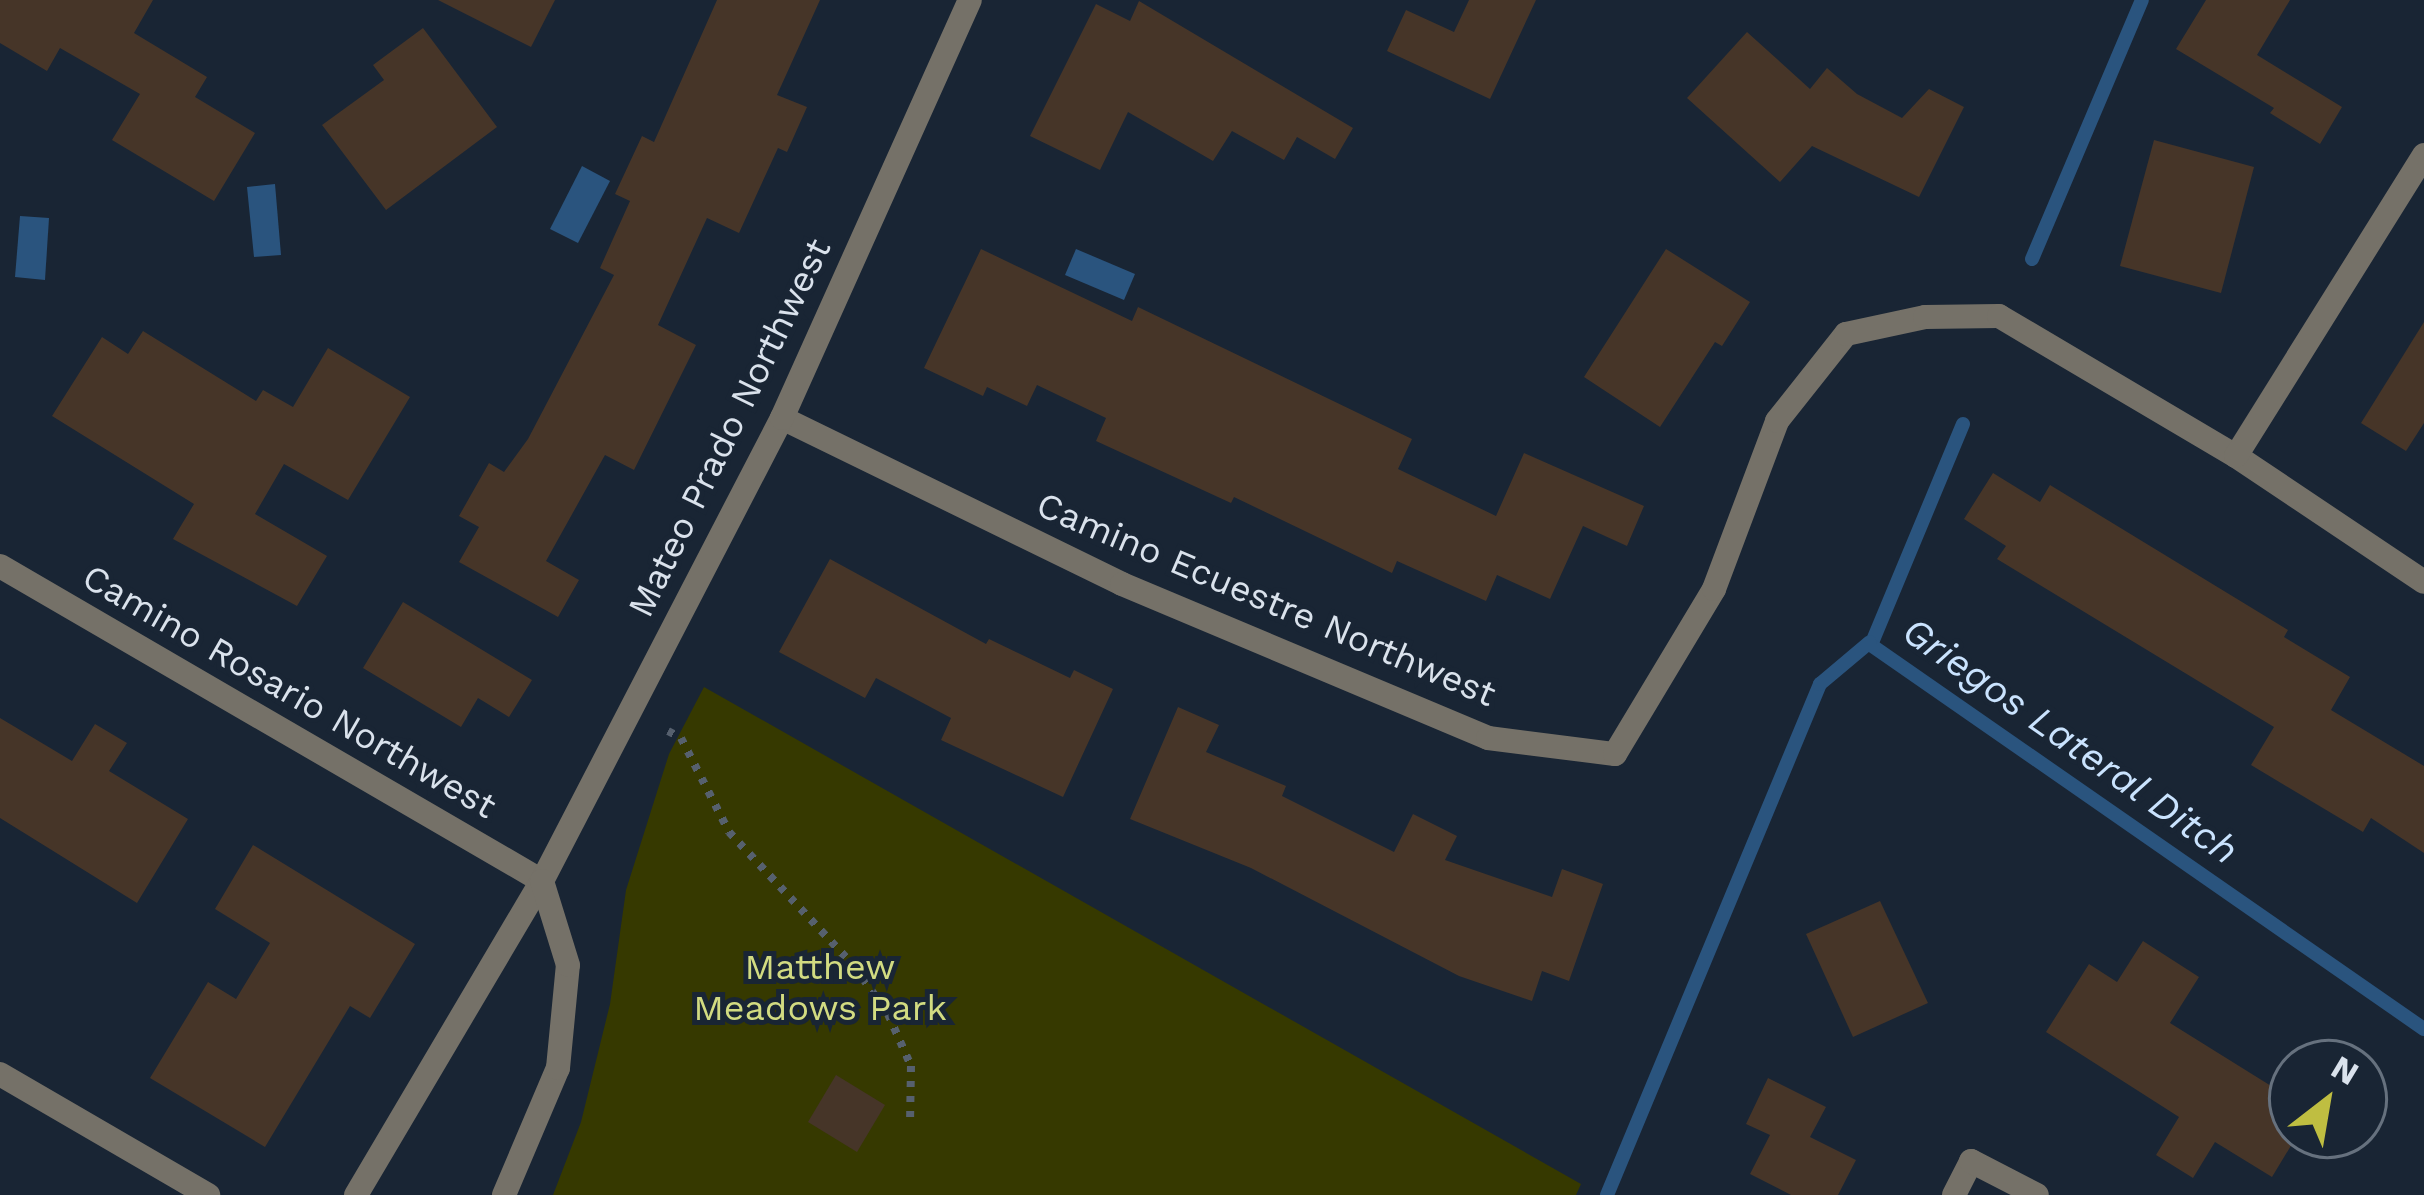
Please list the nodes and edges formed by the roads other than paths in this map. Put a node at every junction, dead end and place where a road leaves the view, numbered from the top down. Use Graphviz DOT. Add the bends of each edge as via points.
graph roads {
  1 [pos="970,0"];
  2 [pos="2424,155"];
  3 [pos="782,418"];
  4 [pos="2236,456"];
  5 [pos="0,566"];
  6 [pos="2424,582"];
  7 [pos="542,881"];
  8 [pos="0,1073"];
  9 [pos="2033,1193"];
  10 [pos="208,1195"];
  11 [pos="356,1195"];
  12 [pos="504,1195"];
  13 [pos="1954,1195"];
  1 -- 3 [label="street, Mateo Prado Northwest"];
  2 -- 4 [label="street"];
  3 -- 4 [label="street, Camino Ecuestre Northwest" via="1122,584 1488,738 1615,754 1714,589 1777,421 1846,334 1925,317 2000,316"];
  3 -- 7 [label="street, Mateo Prado Northwest"];
  4 -- 6 [label="street, Camino Ecuestre Northwest"];
  5 -- 7 [label="street, Camino Rosario Northwest"];
  7 -- 11 [label="street, Mateo Prado Northwest"];
  7 -- 12 [label="street" via="568,965 558,1068"];
  8 -- 10 [label="street"];
  9 -- 13 [label="street" via="1972,1161"];
}
